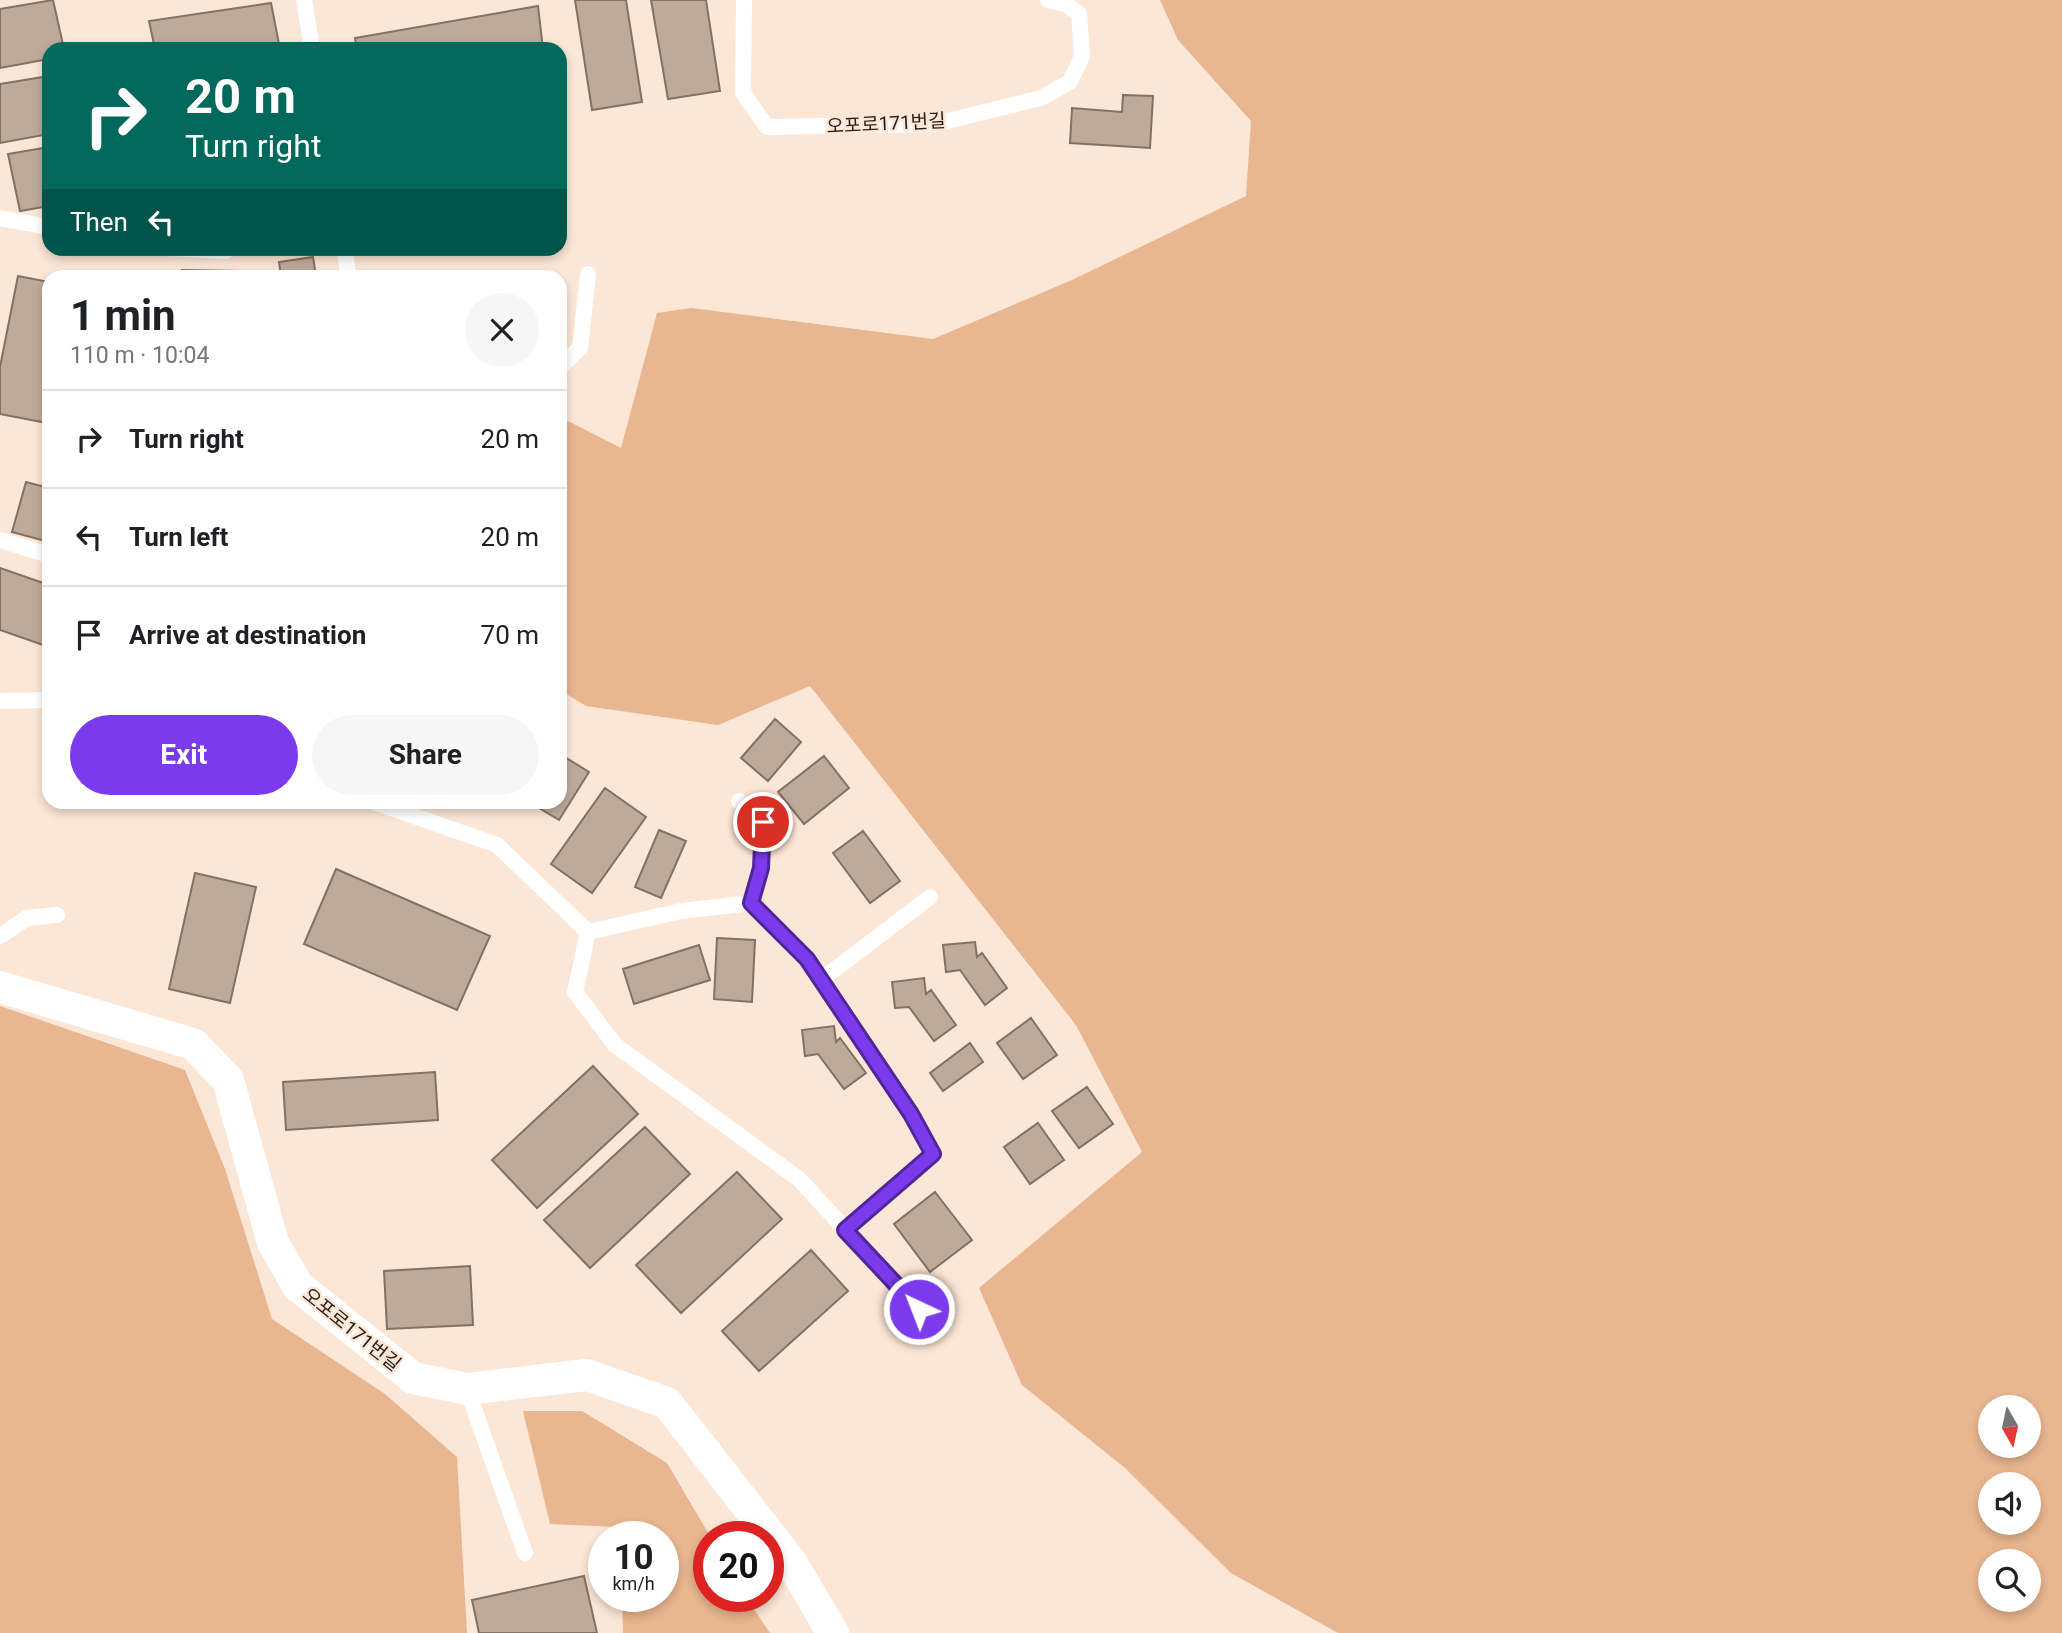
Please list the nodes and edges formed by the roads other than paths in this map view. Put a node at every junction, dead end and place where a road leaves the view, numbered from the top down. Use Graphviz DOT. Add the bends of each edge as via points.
graph roads {
  1 [pos="304,0"];
  2 [pos="744,0"];
  3 [pos="1048,0"];
  4 [pos="311,42"];
  5 [pos="0,218"];
  6 [pos="42,226"];
  7 [pos="587,274"];
  8 [pos="567,360"];
  9 [pos="0,540"];
  10 [pos="42,553"];
  11 [pos="42,700"];
  12 [pos="0,701"];
  13 [pos="739,801"];
  14 [pos="394,809"];
  15 [pos="930,897"];
  16 [pos="751,903"];
  17 [pos="57,915"];
  18 [pos="588,932"];
  19 [pos="0,936"];
  20 [pos="821,981"];
  21 [pos="0,987"];
  22 [pos="845,1230"];
  23 [pos="919,1309"];
  24 [pos="467,1389"];
  25 [pos="525,1553"];
  26 [pos="833,1633"];
  1 -- 4 [label="lane"];
  2 -- 3 [label="lane, 오포로171번길" via="743,93 766,127 935,124 1041,99 1070,82 1082,56 1079,14 1068,5"];
  5 -- 6 [label="lane"];
  7 -- 8 [label="lane" via="580,348"];
  9 -- 10 [label="lane"];
  11 -- 12 [label="lane"];
  13 -- 16 [label="lane" via="763,822 761,868"];
  14 -- 18 [label="lane" via="497,845"];
  15 -- 20 [label="lane"];
  16 -- 18 [label="lane" via="681,911"];
  16 -- 20 [label="lane" via="807,959"];
  17 -- 19 [label="lane" via="27,918"];
  18 -- 22 [label="lane" via="575,992 615,1045 799,1179"];
  20 -- 22 [label="lane" via="933,1154"];
  21 -- 24 [label="street, 오포로171번길" via="193,1044 228,1080 273,1243 298,1286 414,1378"];
  22 -- 23 [label="lane"];
  24 -- 25 [label="lane"];
  24 -- 26 [label="street, 오포로171번길" via="587,1375 667,1403 791,1562"];
}
